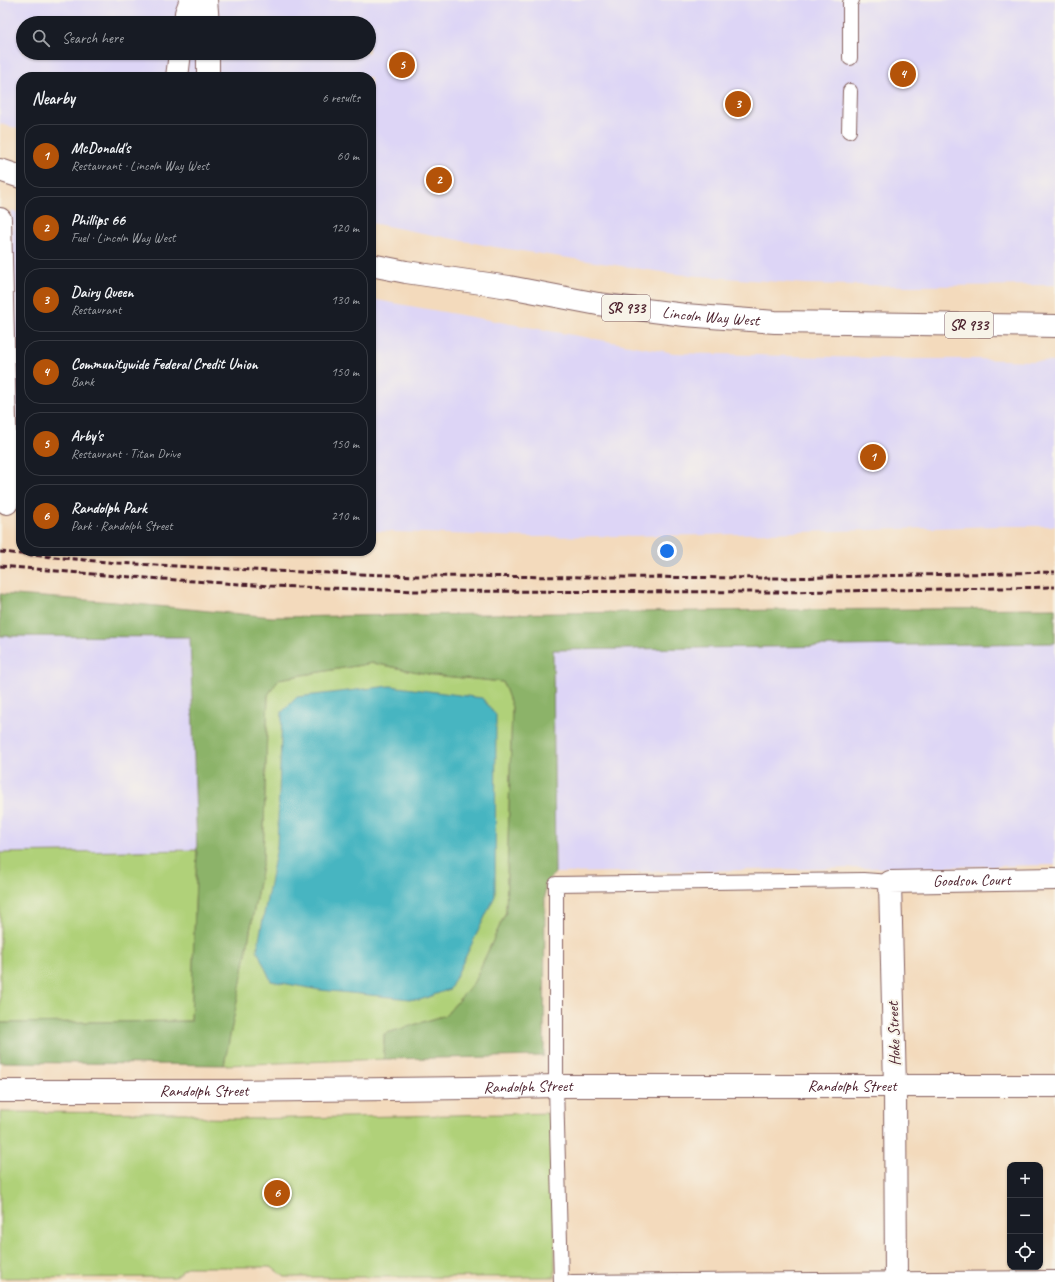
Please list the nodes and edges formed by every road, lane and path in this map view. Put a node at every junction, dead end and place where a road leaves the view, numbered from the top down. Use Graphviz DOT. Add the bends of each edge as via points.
graph roads {
  1 [pos="191,0"];
  2 [pos="206,0"];
  3 [pos="852,0"];
  4 [pos="186,16"];
  5 [pos="207,16"];
  6 [pos="850,58"];
  7 [pos="179,60"];
  8 [pos="208,60"];
  9 [pos="178,72"];
  10 [pos="208,72"];
  11 [pos="850,91"];
  12 [pos="849,131"];
  13 [pos="0,170"];
  14 [pos="16,175"];
  15 [pos="0,219"];
  16 [pos="376,266"];
  17 [pos="1055,326"];
  18 [pos="6,503"];
  19 [pos="1055,879"];
  20 [pos="890,882"];
  21 [pos="556,1086"];
  22 [pos="1055,1086"];
  23 [pos="895,1087"];
  24 [pos="0,1091"];
  25 [pos="1055,1278"];
  26 [pos="896,1281"];
  27 [pos="561,1282"];
  28 [pos="572,1282"];
  1 -- 4 [label="street"];
  2 -- 5 [label="street"];
  3 -- 6 [label="lane"];
  7 -- 9 [label="street"];
  8 -- 10 [label="street"];
  11 -- 12 [label="lane"];
  13 -- 14 [label="street"];
  15 -- 18 [label="street"];
  16 -- 17 [label="street, Lincoln Way West / SR 933" via="598,304 692,316 775,322"];
  19 -- 20 [label="street, Goodson Court"];
  20 -- 21 [label="lane" via="863,880 556,884"];
  20 -- 23 [label="street, Hoke Street"];
  21 -- 23 [label="street, Randolph Street"];
  21 -- 24 [label="street, Randolph Street" via="223,1091"];
  21 -- 27 [label="lane"];
  22 -- 23 [label="street, Randolph Street"];
  23 -- 26 [label="street, Hoke Street"];
  25 -- 26 [label="lane"];
  26 -- 28 [label="lane"];
}
